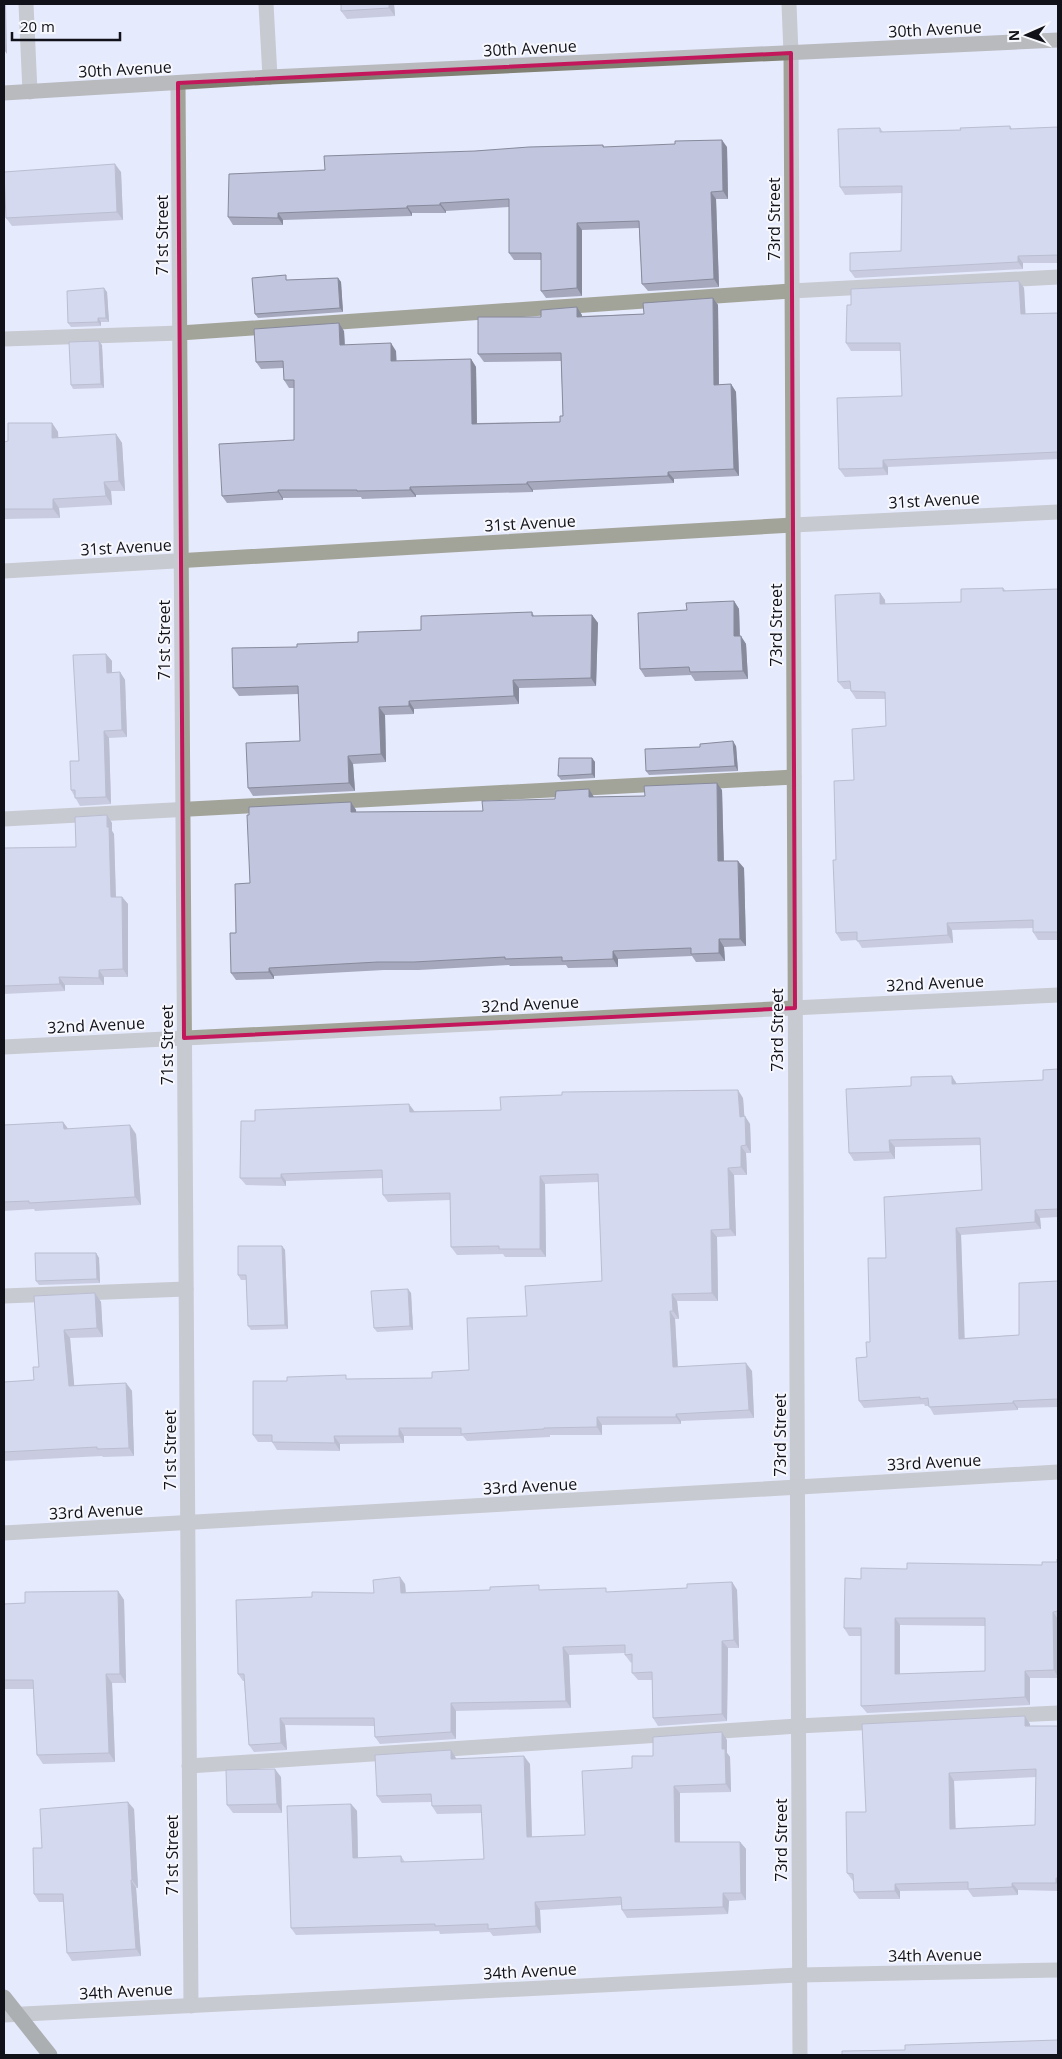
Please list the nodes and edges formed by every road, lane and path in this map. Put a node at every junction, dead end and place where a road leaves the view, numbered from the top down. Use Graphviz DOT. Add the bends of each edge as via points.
graph roads {
  1 [pos="26,4"];
  2 [pos="266,4"];
  3 [pos="789,4"];
  4 [pos="1058,40"];
  5 [pos="791,54"];
  6 [pos="270,77"];
  7 [pos="178,83"];
  8 [pos="30,92"];
  9 [pos="4,93"];
  10 [pos="1058,277"];
  11 [pos="791,290"];
  12 [pos="180,333"];
  13 [pos="4,339"];
  14 [pos="1058,512"];
  15 [pos="793,524"];
  16 [pos="181,561"];
  17 [pos="4,571"];
  18 [pos="794,777"];
  19 [pos="183,808"];
  20 [pos="4,819"];
  21 [pos="1058,995"];
  22 [pos="795,1008"];
  23 [pos="184,1038"];
  24 [pos="4,1047"];
  25 [pos="186,1289"];
  26 [pos="4,1296"];
  27 [pos="1058,1472"];
  28 [pos="797,1487"];
  29 [pos="187,1524"];
  30 [pos="4,1533"];
  31 [pos="1058,1713"];
  32 [pos="798,1726"];
  33 [pos="189,1766"];
  34 [pos="1058,1970"];
  35 [pos="799,1975"];
  36 [pos="4,1997"];
  37 [pos="190,2006"];
  38 [pos="10,2014"];
  39 [pos="50,2055"];
  40 [pos="800,2055"];
  1 -- 8 [label="street"];
  2 -- 6 [label="street"];
  3 -- 5 [label="street, 73rd Street"];
  4 -- 5 [label="street, 30th Avenue"];
  5 -- 6 [label="street, 30th Avenue"];
  5 -- 11 [label="street, 73rd Street"];
  6 -- 7 [label="street, 30th Avenue"];
  7 -- 8 [label="street, 30th Avenue"];
  7 -- 12 [label="street, 71st Street"];
  8 -- 9 [label="street, 30th Avenue"];
  10 -- 11 [label="street"];
  11 -- 12 [label="street"];
  11 -- 15 [label="street, 73rd Street"];
  12 -- 13 [label="street"];
  12 -- 16 [label="street, 71st Street"];
  14 -- 15 [label="street, 31st Avenue"];
  15 -- 16 [label="street, 31st Avenue"];
  15 -- 18 [label="street, 73rd Street"];
  16 -- 17 [label="street, 31st Avenue"];
  16 -- 19 [label="street, 71st Street"];
  18 -- 19 [label="street"];
  18 -- 22 [label="street, 73rd Street"];
  19 -- 20 [label="street"];
  19 -- 23 [label="street, 71st Street"];
  21 -- 22 [label="street, 32nd Avenue"];
  22 -- 23 [label="street, 32nd Avenue"];
  22 -- 28 [label="street, 73rd Street"];
  23 -- 24 [label="street, 32nd Avenue"];
  23 -- 25 [label="street, 71st Street"];
  25 -- 26 [label="street"];
  25 -- 29 [label="street, 71st Street"];
  27 -- 28 [label="street, 33rd Avenue"];
  28 -- 29 [label="street, 33rd Avenue"];
  28 -- 32 [label="street, 73rd Street"];
  29 -- 30 [label="street, 33rd Avenue"];
  29 -- 33 [label="street, 71st Street"];
  31 -- 32 [label="street"];
  32 -- 33 [label="street"];
  32 -- 35 [label="street, 73rd Street"];
  33 -- 37 [label="street, 71st Street"];
  34 -- 35 [label="street, 34th Avenue"];
  35 -- 37 [label="street, 34th Avenue"];
  35 -- 40 [label="street, 73rd Street"];
  36 -- 38 [label="main road"];
  37 -- 38 [label="street, 34th Avenue"];
  38 -- 39 [label="main road"];
}
